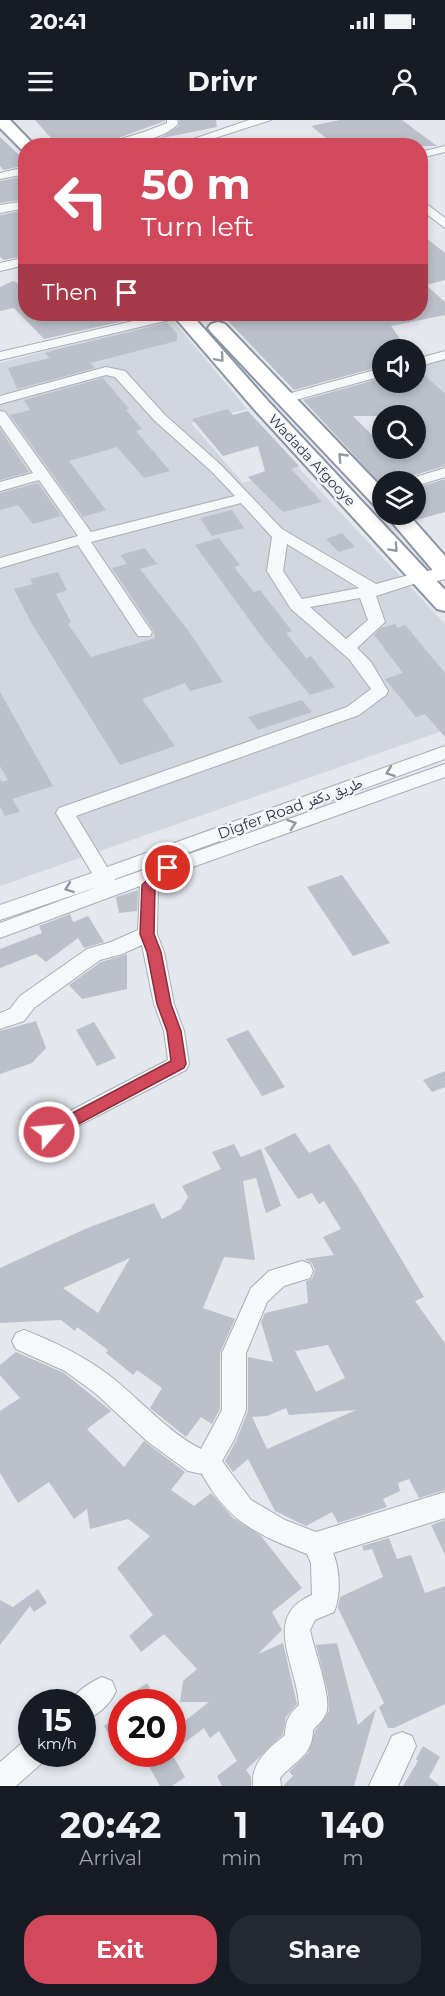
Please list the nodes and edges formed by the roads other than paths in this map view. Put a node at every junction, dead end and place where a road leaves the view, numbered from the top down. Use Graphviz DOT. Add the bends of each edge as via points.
graph roads {
  1 [pos="172,120"];
  2 [pos="266,120"];
  3 [pos="237,123"];
  4 [pos="8,125"];
  5 [pos="20,138"];
  6 [pos="32,138"];
  7 [pos="140,138"];
  8 [pos="199,138"];
  9 [pos="445,149"];
  10 [pos="428,153"];
  11 [pos="18,172"];
  12 [pos="0,176"];
  13 [pos="18,206"];
  14 [pos="0,209"];
  15 [pos="428,210"];
  16 [pos="445,224"];
  17 [pos="18,263"];
  18 [pos="0,267"];
  19 [pos="150,321"];
  20 [pos="185,321"];
  21 [pos="212,321"];
  22 [pos="445,355"];
  23 [pos="0,357"];
  24 [pos="426,360"];
  25 [pos="372,375"];
  26 [pos="285,399"];
  27 [pos="0,400"];
  28 [pos="0,415"];
  29 [pos="445,472"];
  30 [pos="41,475"];
  31 [pos="426,478"];
  32 [pos="372,486"];
  33 [pos="0,488"];
  34 [pos="245,498"];
  35 [pos="405,525"];
  36 [pos="277,531"];
  37 [pos="85,539"];
  38 [pos="0,564"];
  39 [pos="445,571"];
  40 [pos="421,578"];
  41 [pos="374,590"];
  42 [pos="445,604"];
  43 [pos="297,605"];
  44 [pos="144,632"];
  45 [pos="346,649"];
  46 [pos="445,752"];
  47 [pos="445,770"];
  48 [pos="168,868"];
  49 [pos="107,883"];
  50 [pos="0,913"];
  51 [pos="0,930"];
  52 [pos="147,934"];
  53 [pos="0,1021"];
  54 [pos="49,1132"];
  55 [pos="302,1271"];
  56 [pos="24,1341"];
  57 [pos="208,1461"];
  58 [pos="445,1505"];
  59 [pos="316,1545"];
  60 [pos="402,1746"];
  61 [pos="18,1765"];
  62 [pos="0,1781"];
  63 [pos="267,1786"];
  64 [pos="383,1786"];
  1 -- 7 [label="street" via="173,124 166,128"];
  2 -- 3 [label="street"];
  3 -- 8 [label="street"];
  4 -- 5 [label="highway"];
  4 -- 6 [label="highway"];
  9 -- 10 [label="street"];
  11 -- 12 [label="street"];
  13 -- 14 [label="street"];
  15 -- 16 [label="street"];
  17 -- 18 [label="street"];
  19 -- 23 [label="street"];
  20 -- 40 [label="highway, Wadada Afgooye, one-way"];
  21 -- 26 [label="highway, Wadada Afgooye"];
  22 -- 24 [label="street"];
  25 -- 26 [label="street"];
  32 -- 26 [label="highway, Wadada Afgooye, one-way"];
  27 -- 34 [label="street" via="106,371 120,374 175,433"];
  28 -- 30 [label="street"];
  29 -- 31 [label="street"];
  30 -- 33 [label="street"];
  30 -- 37 [label="street"];
  34 -- 36 [label="street"];
  34 -- 37 [label="street"];
  35 -- 39 [label="highway"];
  36 -- 41 [label="street"];
  36 -- 43 [label="street" via="280,537 276,571"];
  37 -- 38 [label="street"];
  37 -- 44 [label="street"];
  39 -- 40 [label="main road"];
  40 -- 41 [label="street"];
  40 -- 42 [label="highway, Wadada Afgooye"];
  41 -- 43 [label="street"];
  41 -- 45 [label="street" via="368,594 377,622"];
  43 -- 45 [label="street"];
  45 -- 49 [label="street" via="375,678 380,691 353,711 65,813"];
  46 -- 49 [label="street, Digfer Road طريق دكفر, one-way"];
  48 -- 47 [label="street, Digfer Road طريق دكفر, one-way"];
  48 -- 49 [label="street, Digfer Road طريق دكفر"];
  48 -- 52 [label="street" via="149,885"];
  49 -- 50 [label="street, Digfer Road طريق دكفر, one-way"];
  49 -- 51 [label="street, Digfer Road طريق دكفر"];
  52 -- 53 [label="street" via="115,950 94,954 27,1002 17,1015"];
  52 -- 54 [label="street" via="174,1031 179,1064"];
  55 -- 57 [label="street" via="278,1278 259,1294 234,1353 234,1410"];
  56 -- 57 [label="street" via="73,1363 157,1434 197,1462"];
  57 -- 59 [label="street" via="242,1509 277,1530"];
  58 -- 59 [label="street"];
  59 -- 63 [label="street" via="324,1562 325,1603 306,1611 296,1628 313,1710 299,1724 299,1742 266,1774"];
  60 -- 64 [label="street"];
  61 -- 62 [label="street"];
}
